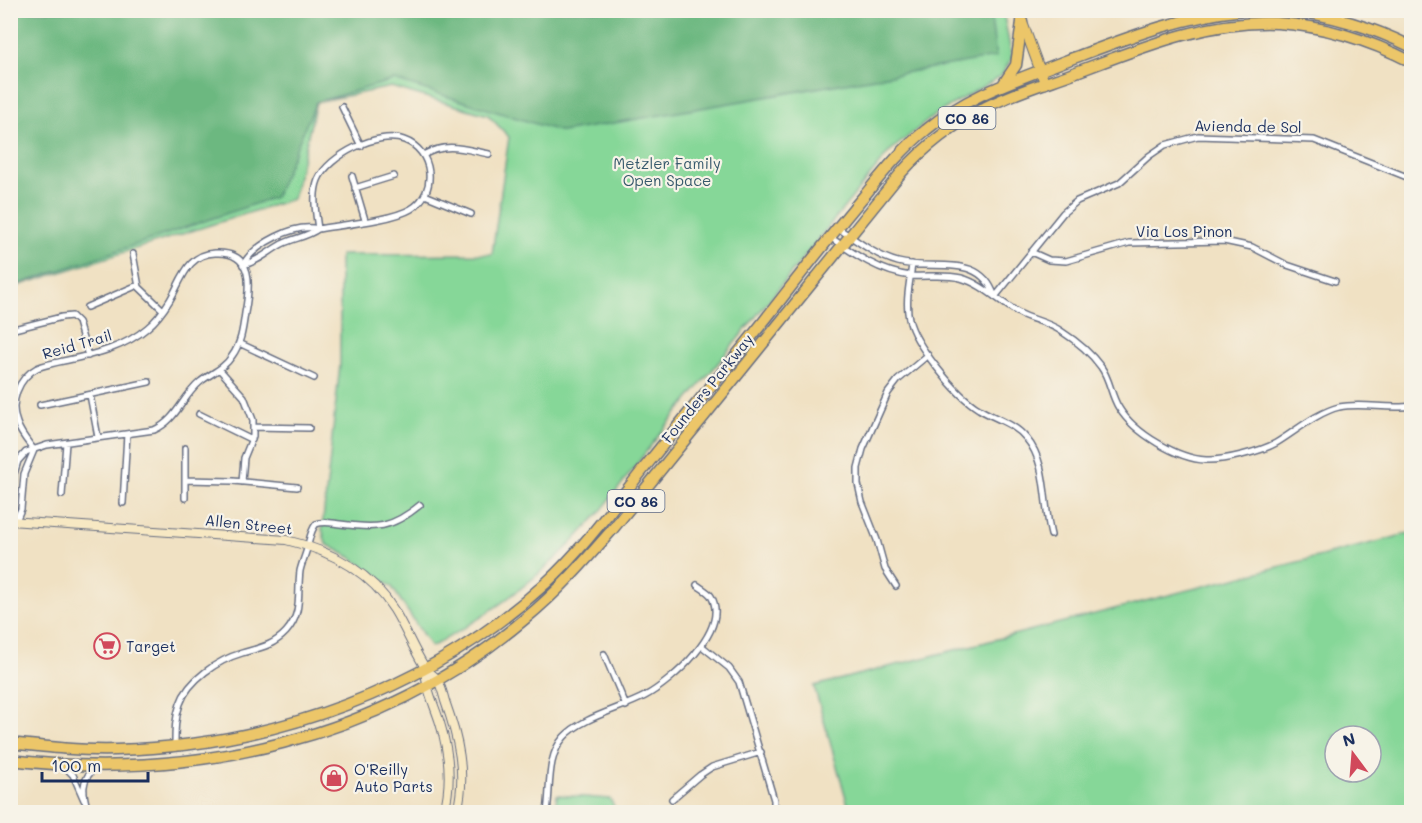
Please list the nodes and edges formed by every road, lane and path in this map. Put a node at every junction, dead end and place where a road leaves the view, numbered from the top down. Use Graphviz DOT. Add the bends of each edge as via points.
graph roads {
  1 [pos="1018,10"];
  2 [pos="1243,10"];
  3 [pos="1288,10"];
  4 [pos="1317,12"];
  5 [pos="1342,15"];
  6 [pos="1022,22"];
  7 [pos="1412,47"];
  8 [pos="1412,62"];
  9 [pos="1041,70"];
  10 [pos="1003,84"];
  11 [pos="1045,84"];
  12 [pos="342,107"];
  13 [pos="361,146"];
  14 [pos="489,154"];
  15 [pos="423,155"];
  16 [pos="352,176"];
  17 [pos="394,176"];
  18 [pos="1412,179"];
  19 [pos="356,188"];
  20 [pos="425,195"];
  21 [pos="471,214"];
  22 [pos="365,220"];
  23 [pos="837,227"];
  24 [pos="318,230"];
  25 [pos="849,236"];
  26 [pos="830,237"];
  27 [pos="842,245"];
  28 [pos="1031,252"];
  29 [pos="133,254"];
  30 [pos="912,264"];
  31 [pos="243,265"];
  32 [pos="910,275"];
  33 [pos="1335,281"];
  34 [pos="138,285"];
  35 [pos="995,297"];
  36 [pos="87,307"];
  37 [pos="164,310"];
  38 [pos="10,330"];
  39 [pos="239,343"];
  40 [pos="88,356"];
  41 [pos="928,356"];
  42 [pos="220,370"];
  43 [pos="314,378"];
  44 [pos="149,382"];
  45 [pos="90,395"];
  46 [pos="40,405"];
  47 [pos="1412,406"];
  48 [pos="199,414"];
  49 [pos="13,417"];
  50 [pos="254,427"];
  51 [pos="309,428"];
  52 [pos="127,434"];
  53 [pos="98,438"];
  54 [pos="252,440"];
  55 [pos="66,443"];
  56 [pos="185,448"];
  57 [pos="34,450"];
  58 [pos="185,480"];
  59 [pos="242,482"];
  60 [pos="297,488"];
  61 [pos="62,495"];
  62 [pos="185,498"];
  63 [pos="123,503"];
  64 [pos="420,505"];
  65 [pos="13,521"];
  66 [pos="1051,535"];
  67 [pos="308,545"];
  68 [pos="697,585"];
  69 [pos="896,586"];
  70 [pos="703,646"];
  71 [pos="604,654"];
  72 [pos="425,669"];
  73 [pos="437,680"];
  74 [pos="426,686"];
  75 [pos="626,706"];
  76 [pos="10,742"];
  77 [pos="174,747"];
  78 [pos="761,752"];
  79 [pos="10,760"];
  80 [pos="64,765"];
  81 [pos="99,766"];
  82 [pos="138,766"];
  83 [pos="672,799"];
  84 [pos="85,802"];
  85 [pos="445,812"];
  86 [pos="88,813"];
  87 [pos="458,813"];
  88 [pos="548,813"];
  89 [pos="774,813"];
  1 -- 6 [label="main road"];
  2 -- 9 [label="highway, Founders Parkway / CO 86" via="1171,23"];
  3 -- 4 [label="highway"];
  4 -- 5 [label="highway"];
  5 -- 7 [label="highway"];
  6 -- 9 [label="main road"];
  6 -- 10 [label="highway" via="1016,65"];
  8 -- 11 [label="highway, Founders Parkway / CO 86" via="1348,34 1262,23 1192,32"];
  9 -- 10 [label="highway, Founders Parkway / CO 86"];
  9 -- 11 [label="main road"];
  10 -- 23 [label="highway, Founders Parkway / CO 86" via="923,132"];
  11 -- 25 [label="highway, Founders Parkway / CO 86" via="998,101 944,133 910,163"];
  12 -- 13 [label="street"];
  13 -- 15 [label="street" via="378,139 398,138 412,143"];
  13 -- 24 [label="street" via="332,161 321,175 315,193"];
  14 -- 15 [label="street" via="445,147"];
  15 -- 20 [label="street" via="429,174"];
  16 -- 19 [label="street"];
  17 -- 19 [label="street"];
  18 -- 28 [label="street, Avienda de Sol" via="1314,140 1186,137 1158,149 1119,183 1070,206"];
  19 -- 22 [label="street"];
  20 -- 21 [label="street"];
  20 -- 22 [label="street" via="406,212"];
  22 -- 24 [label="street"];
  23 -- 25 [label="street"];
  23 -- 26 [label="highway, Founders Parkway / CO 86"];
  24 -- 31 [label="street"];
  25 -- 27 [label="highway, Founders Parkway / CO 86"];
  25 -- 30 [label="street" via="885,257"];
  26 -- 27 [label="street"];
  26 -- 72 [label="highway, Founders Parkway / CO 86" via="604,518 549,580 484,633"];
  27 -- 32 [label="street" via="878,267"];
  27 -- 73 [label="highway, Founders Parkway / CO 86" via="577,570 510,631"];
  28 -- 33 [label="street, Via Los Pinon" via="1048,260 1066,261 1129,243 1224,241 1252,247"];
  28 -- 35 [label="street, Avienda de Sol"];
  29 -- 34 [label="street"];
  30 -- 32 [label="street"];
  30 -- 35 [label="street" via="947,265 976,272 990,282"];
  31 -- 37 [label="street, Reid Trail" via="224,253 200,257 184,272"];
  31 -- 39 [label="street" via="250,286"];
  32 -- 35 [label="street" via="959,278"];
  32 -- 41 [label="street" via="909,318 913,333"];
  34 -- 36 [label="street"];
  34 -- 37 [label="street"];
  35 -- 47 [label="street" via="1019,313 1061,331 1079,345 1101,367 1126,418 1170,450 1194,459 1217,460 1266,448 1339,407"];
  37 -- 40 [label="street, Reid Trail" via="136,336"];
  38 -- 40 [label="street" via="72,316 78,322"];
  39 -- 42 [label="street"];
  39 -- 43 [label="street"];
  40 -- 49 [label="street, Reid Trail" via="45,365 30,373 16,394"];
  41 -- 66 [label="street" via="971,404 1013,426 1026,438 1039,464"];
  41 -- 69 [label="street" via="888,393 858,468 862,502 885,569"];
  42 -- 50 [label="street" via="247,401"];
  42 -- 52 [label="street" via="200,382 164,425 149,432"];
  44 -- 45 [label="street"];
  45 -- 46 [label="street"];
  45 -- 53 [label="street"];
  48 -- 54 [label="street"];
  49 -- 57 [label="street, Reid Trail"];
  50 -- 51 [label="street"];
  50 -- 54 [label="street"];
  52 -- 53 [label="street"];
  52 -- 63 [label="street"];
  53 -- 55 [label="street"];
  54 -- 59 [label="street" via="245,455"];
  55 -- 57 [label="street"];
  55 -- 61 [label="street"];
  56 -- 58 [label="street"];
  57 -- 65 [label="street" via="25,470 21,509"];
  57 -- 65 [label="street" via="23,454 15,467"];
  58 -- 59 [label="street"];
  58 -- 62 [label="street"];
  59 -- 60 [label="street"];
  64 -- 67 [label="street" via="400,520 380,527 317,522"];
  65 -- 67 [label="street, Allen Street" via="272,538"];
  67 -- 72 [label="street, Allen Street" via="352,566 379,590"];
  67 -- 77 [label="street" via="300,570 298,610 293,622 273,644 224,661 191,686 178,712"];
  68 -- 70 [label="street" via="711,595 714,606 711,633"];
  70 -- 75 [label="street" via="666,682"];
  70 -- 78 [label="street" via="736,675"];
  71 -- 75 [label="street"];
  72 -- 73 [label="street"];
  72 -- 74 [label="street"];
  72 -- 77 [label="highway, Founders Parkway / CO 86" via="312,717 237,737"];
  73 -- 74 [label="highway, Founders Parkway / CO 86"];
  73 -- 87 [label="street" via="460,755"];
  74 -- 82 [label="highway, Founders Parkway / CO 86" via="338,726 279,744 206,759"];
  74 -- 85 [label="street" via="447,749"];
  75 -- 88 [label="street" via="579,725 562,739 552,765"];
  76 -- 77 [label="highway, Founders Parkway / CO 86" via="113,751"];
  77 -- 82 [label="highway"];
  78 -- 83 [label="street" via="712,767"];
  78 -- 89 [label="street"];
  79 -- 80 [label="highway, Founders Parkway / CO 86"];
  80 -- 81 [label="highway, Founders Parkway / CO 86"];
  80 -- 84 [label="street"];
  81 -- 82 [label="highway, Founders Parkway / CO 86"];
  81 -- 84 [label="street" via="85,779"];
  84 -- 86 [label="street"];
}
